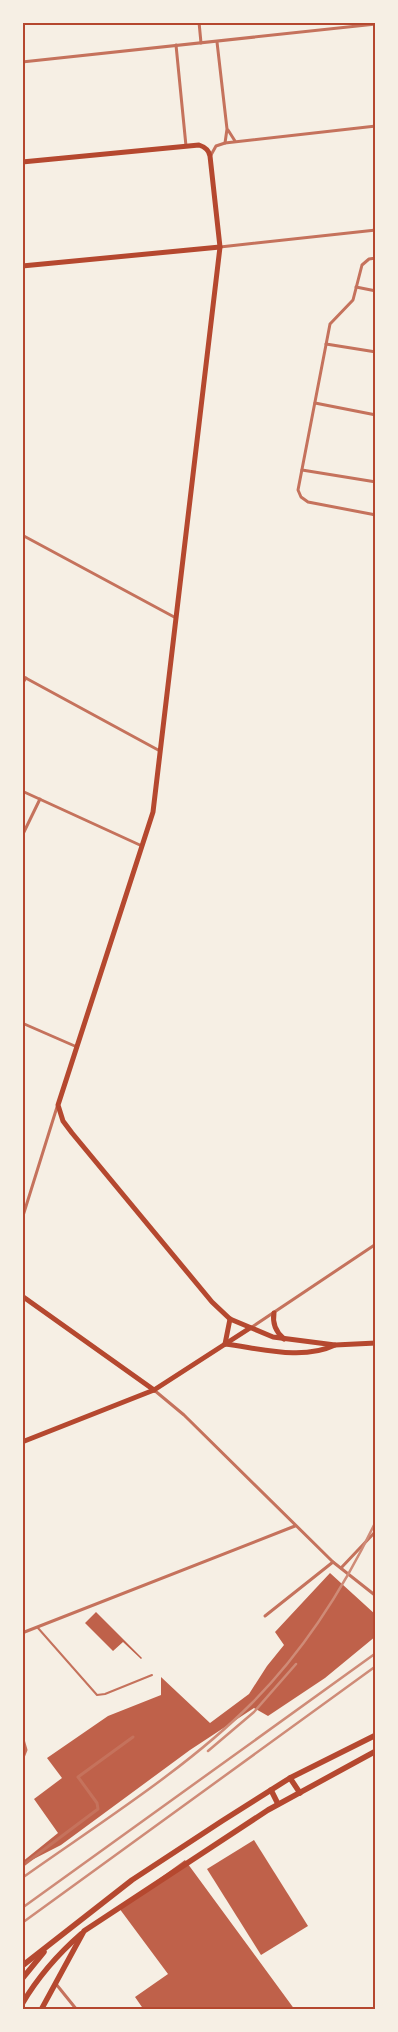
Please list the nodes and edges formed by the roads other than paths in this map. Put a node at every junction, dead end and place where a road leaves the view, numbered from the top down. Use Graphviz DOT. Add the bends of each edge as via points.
graph roads {
  1 [pos="199,22"];
  2 [pos="376,24"];
  3 [pos="217,42"];
  4 [pos="201,43"];
  5 [pos="176,45"];
  6 [pos="22,62"];
  7 [pos="376,126"];
  8 [pos="227,129"];
  9 [pos="225,142"];
  10 [pos="236,142"];
  11 [pos="186,146"];
  12 [pos="210,156"];
  13 [pos="22,162"];
  14 [pos="376,230"];
  15 [pos="220,247"];
  16 [pos="376,258"];
  17 [pos="22,267"];
  18 [pos="356,287"];
  19 [pos="376,291"];
  20 [pos="326,344"];
  21 [pos="376,352"];
  22 [pos="315,403"];
  23 [pos="376,415"];
  24 [pos="302,470"];
  25 [pos="376,482"];
  26 [pos="376,507"];
  27 [pos="375,515"];
  28 [pos="22,535"];
  29 [pos="176,618"];
  30 [pos="24,677"];
  31 [pos="22,684"];
  32 [pos="161,751"];
  33 [pos="22,792"];
  34 [pos="40,799"];
  35 [pos="22,836"];
  36 [pos="142,846"];
  37 [pos="22,1023"];
  38 [pos="78,1047"];
  39 [pos="58,1105"];
  40 [pos="22,1219"];
  41 [pos="376,1244"];
  42 [pos="22,1296"];
  43 [pos="274,1313"];
  44 [pos="230,1319"];
  45 [pos="250,1328"];
  46 [pos="284,1339"];
  47 [pos="376,1343"];
  48 [pos="225,1344"];
  49 [pos="335,1345"];
  50 [pos="154,1390"];
  51 [pos="22,1442"];
  52 [pos="295,1526"];
  53 [pos="376,1531"];
  54 [pos="333,1562"];
  55 [pos="341,1568"];
  56 [pos="376,1596"];
  57 [pos="265,1616"];
  58 [pos="38,1628"];
  59 [pos="22,1634"];
  60 [pos="152,1675"];
  61 [pos="376,1735"];
  62 [pos="133,1737"];
  63 [pos="23,1738"];
  64 [pos="376,1751"];
  65 [pos="22,1760"];
  66 [pos="290,1778"];
  67 [pos="271,1790"];
  68 [pos="300,1793"];
  69 [pos="278,1804"];
  70 [pos="22,1866"];
  71 [pos="84,1930"];
  72 [pos="52,1942"];
  73 [pos="22,1966"];
  74 [pos="22,1979"];
  75 [pos="55,1984"];
  76 [pos="22,2004"];
  77 [pos="41,2010"];
  78 [pos="77,2010"];
  1 -- 4 [label="street"];
  2 -- 3 [label="street"];
  3 -- 4 [label="street"];
  3 -- 8 [label="street"];
  4 -- 5 [label="street"];
  5 -- 6 [label="street"];
  5 -- 11 [label="street"];
  7 -- 10 [label="street"];
  8 -- 9 [label="street"];
  8 -- 10 [label="street"];
  9 -- 10 [label="street"];
  9 -- 12 [label="street" via="216,146"];
  11 -- 12 [label="main road" via="207,148"];
  11 -- 13 [label="main road"];
  12 -- 15 [label="main road"];
  14 -- 15 [label="street"];
  15 -- 17 [label="main road"];
  15 -- 29 [label="main road"];
  16 -- 18 [label="street" via="362,265"];
  18 -- 19 [label="street"];
  18 -- 20 [label="street" via="350,304 330,324"];
  20 -- 21 [label="street"];
  20 -- 22 [label="street"];
  22 -- 23 [label="street"];
  22 -- 24 [label="street"];
  24 -- 25 [label="street"];
  24 -- 27 [label="street" via="299,493 304,500"];
  26 -- 27 [label="street"];
  28 -- 29 [label="street"];
  29 -- 32 [label="main road"];
  30 -- 31 [label="street"];
  30 -- 32 [label="street"];
  32 -- 36 [label="main road" via="153,812"];
  33 -- 34 [label="street"];
  34 -- 35 [label="street"];
  34 -- 36 [label="street"];
  36 -- 38 [label="main road"];
  37 -- 38 [label="street"];
  38 -- 39 [label="main road"];
  39 -- 40 [label="street"];
  39 -- 44 [label="main road" via="63,1121 78,1140"];
  41 -- 43 [label="street"];
  42 -- 50 [label="main road"];
  43 -- 45 [label="street"];
  43 -- 46 [label="main road" via="274,1324"];
  44 -- 45 [label="main road"];
  44 -- 48 [label="main road"];
  45 -- 46 [label="main road"];
  45 -- 48 [label="main road"];
  46 -- 49 [label="main road"];
  47 -- 49 [label="main road"];
  48 -- 49 [label="main road" via="282,1352 320,1350"];
  48 -- 50 [label="main road"];
  50 -- 51 [label="main road"];
  50 -- 52 [label="street" via="184,1415"];
  52 -- 54 [label="street"];
  52 -- 58 [label="street"];
  53 -- 55 [label="street"];
  54 -- 55 [label="street"];
  54 -- 57 [label="street"];
  55 -- 56 [label="street"];
  58 -- 59 [label="street"];
  58 -- 60 [label="lane" via="97,1695"];
  61 -- 66 [label="main road"];
  62 -- 70 [label="street" via="78,1777 98,1809"];
  63 -- 65 [label="street" via="26,1750"];
  64 -- 68 [label="main road"];
  66 -- 67 [label="main road"];
  66 -- 68 [label="main road"];
  67 -- 69 [label="main road"];
  67 -- 72 [label="main road" via="132,1880"];
  68 -- 69 [label="main road"];
  69 -- 71 [label="main road"];
  71 -- 75 [label="main road"];
  71 -- 76 [label="main road" via="40,1976"];
  72 -- 73 [label="main road"];
  72 -- 74 [label="main road"];
  75 -- 77 [label="main road"];
  75 -- 78 [label="street"];
}
